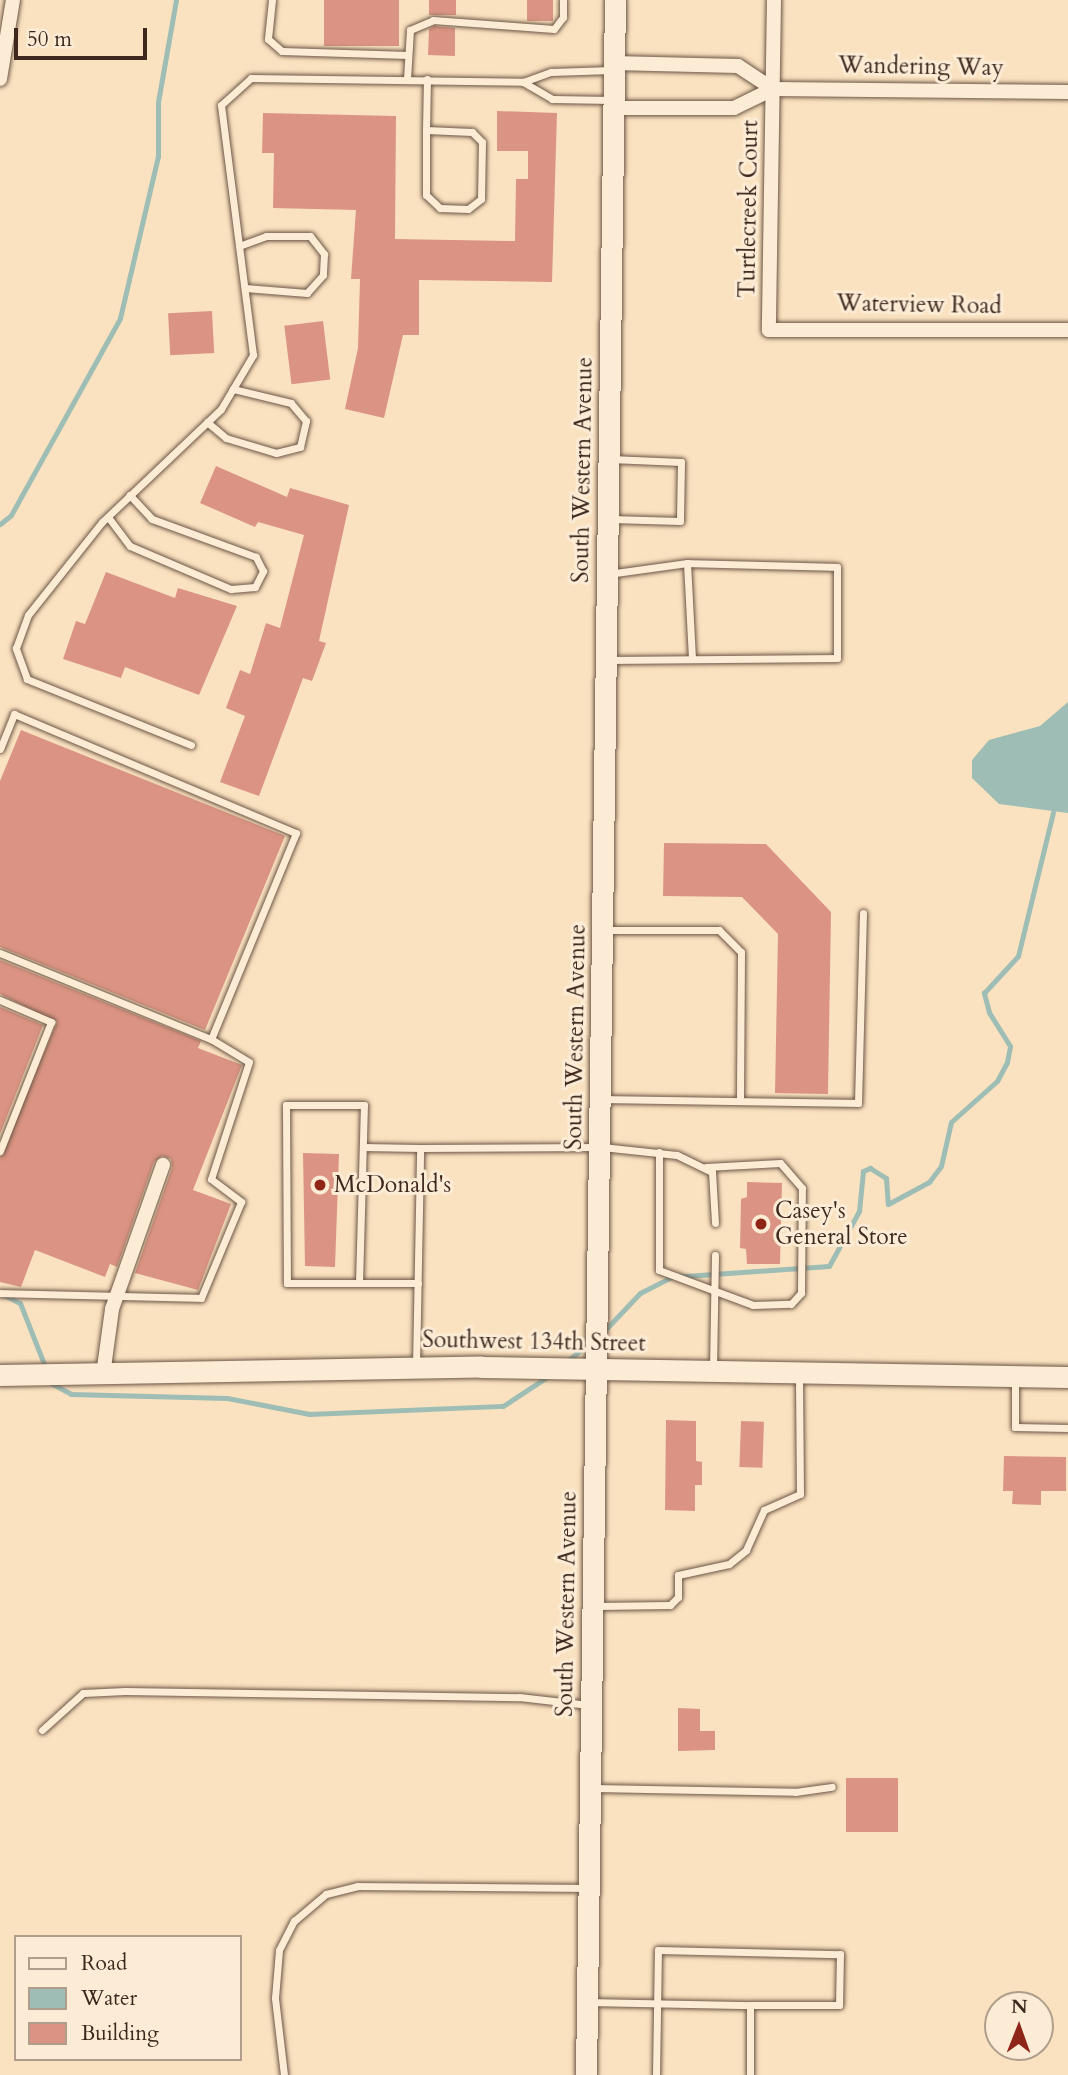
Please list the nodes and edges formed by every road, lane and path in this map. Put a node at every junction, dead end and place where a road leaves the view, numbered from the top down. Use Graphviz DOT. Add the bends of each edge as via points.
graph roads {
  1 [pos="13,0"];
  2 [pos="272,0"];
  3 [pos="563,0"];
  4 [pos="615,0"];
  5 [pos="774,0"];
  6 [pos="408,55"];
  7 [pos="613,67"];
  8 [pos="0,79"];
  9 [pos="407,79"];
  10 [pos="427,79"];
  11 [pos="523,82"];
  12 [pos="773,89"];
  13 [pos="1068,92"];
  14 [pos="613,104"];
  15 [pos="426,130"];
  16 [pos="239,246"];
  17 [pos="245,288"];
  18 [pos="769,330"];
  19 [pos="1068,330"];
  20 [pos="233,389"];
  21 [pos="207,422"];
  22 [pos="609,459"];
  23 [pos="130,495"];
  24 [pos="108,517"];
  25 [pos="608,519"];
  26 [pos="687,563"];
  27 [pos="608,574"];
  28 [pos="692,659"];
  29 [pos="607,660"];
  30 [pos="191,745"];
  31 [pos="0,748"];
  32 [pos="863,913"];
  33 [pos="604,930"];
  34 [pos="0,953"];
  35 [pos="0,1000"];
  36 [pos="211,1039"];
  37 [pos="602,1099"];
  38 [pos="740,1101"];
  39 [pos="363,1147"];
  40 [pos="601,1147"];
  41 [pos="420,1148"];
  42 [pos="0,1151"];
  43 [pos="659,1152"];
  44 [pos="163,1165"];
  45 [pos="706,1167"];
  46 [pos="715,1223"];
  47 [pos="715,1255"];
  48 [pos="359,1283"];
  49 [pos="418,1283"];
  50 [pos="0,1293"];
  51 [pos="715,1294"];
  52 [pos="117,1297"];
  53 [pos="415,1367"];
  54 [pos="599,1368"];
  55 [pos="713,1370"];
  56 [pos="799,1372"];
  57 [pos="0,1375"];
  58 [pos="103,1375"];
  59 [pos="1015,1376"];
  60 [pos="1068,1377"];
  61 [pos="1068,1428"];
  62 [pos="593,1606"];
  63 [pos="590,1705"];
  64 [pos="42,1730"];
  65 [pos="832,1787"];
  66 [pos="589,1788"];
  67 [pos="588,1888"];
  68 [pos="588,2002"];
  69 [pos="658,2003"];
  70 [pos="750,2005"];
  71 [pos="284,2075"];
  72 [pos="586,2075"];
  73 [pos="656,2075"];
  74 [pos="750,2075"];
  1 -- 8 [label="street"];
  2 -- 6 [label="lane" via="268,39 282,51"];
  3 -- 6 [label="lane" via="563,17 554,29 433,20 410,30"];
  4 -- 7 [label="main road, South Western Avenue"];
  5 -- 12 [label="street, Turtlecreek Court"];
  6 -- 9 [label="lane"];
  7 -- 11 [label="lane" via="551,72"];
  7 -- 12 [label="street" via="738,66"];
  7 -- 14 [label="main road, South Western Avenue"];
  9 -- 10 [label="lane"];
  9 -- 16 [label="lane" via="251,78 221,105"];
  10 -- 11 [label="lane"];
  10 -- 15 [label="lane"];
  11 -- 14 [label="lane" via="552,99"];
  12 -- 13 [label="street, Wandering Way"];
  12 -- 14 [label="street, Wandering Way" via="734,108"];
  12 -- 18 [label="street, Turtlecreek Court"];
  14 -- 22 [label="main road, South Western Avenue"];
  15 -- 15 [label="lane" via="426,195 440,208 468,209 481,199 482,142 472,132"];
  16 -- 17 [label="lane"];
  16 -- 17 [label="lane" via="266,236 310,236 324,254 323,275 307,293"];
  17 -- 20 [label="lane" via="253,355"];
  18 -- 19 [label="street, Waterview Road"];
  20 -- 21 [label="lane"];
  20 -- 21 [label="lane" via="292,403 306,421 300,447 276,453 226,438"];
  21 -- 23 [label="lane"];
  22 -- 25 [label="main road, South Western Avenue"];
  22 -- 25 [label="lane" via="681,462 680,522"];
  23 -- 24 [label="lane"];
  23 -- 24 [label="lane" via="152,519 256,557 263,570 255,587 231,589 130,546"];
  24 -- 30 [label="lane" via="28,615 16,648 27,679"];
  25 -- 27 [label="main road, South Western Avenue"];
  26 -- 27 [label="lane"];
  26 -- 28 [label="lane"];
  26 -- 28 [label="lane" via="837,567 837,658"];
  27 -- 29 [label="main road, South Western Avenue"];
  28 -- 29 [label="lane"];
  29 -- 33 [label="main road, South Western Avenue"];
  31 -- 36 [label="lane" via="15,714 296,833"];
  32 -- 38 [label="lane" via="858,1103"];
  33 -- 37 [label="main road, South Western Avenue"];
  33 -- 38 [label="lane" via="719,930 741,952"];
  34 -- 36 [label="lane"];
  35 -- 42 [label="lane" via="51,1022"];
  36 -- 52 [label="lane" via="249,1062 211,1179 241,1202 201,1298"];
  37 -- 38 [label="lane"];
  37 -- 40 [label="main road, South Western Avenue"];
  39 -- 41 [label="lane"];
  39 -- 48 [label="lane"];
  39 -- 48 [label="lane" via="364,1105 286,1105 287,1283"];
  40 -- 41 [label="lane"];
  40 -- 43 [label="lane"];
  40 -- 54 [label="main road, South Western Avenue"];
  41 -- 49 [label="lane"];
  43 -- 45 [label="lane"];
  43 -- 51 [label="lane" via="659,1270"];
  44 -- 52 [label="street"];
  45 -- 46 [label="lane" via="714,1178"];
  45 -- 51 [label="lane" via="780,1164 802,1188 801,1293 791,1304 753,1305"];
  47 -- 51 [label="lane"];
  48 -- 49 [label="lane"];
  49 -- 53 [label="lane"];
  50 -- 52 [label="lane"];
  51 -- 55 [label="lane"];
  52 -- 58 [label="street"];
  53 -- 54 [label="main road, Southwest 134th Street"];
  53 -- 58 [label="main road, Southwest 134th Street"];
  54 -- 55 [label="main road, Southwest 134th Street"];
  54 -- 62 [label="main road, South Western Avenue"];
  55 -- 56 [label="main road, Southwest 134th Street"];
  56 -- 59 [label="main road, Southwest 134th Street"];
  56 -- 62 [label="lane" via="800,1493 764,1510 746,1550 729,1564 678,1575 678,1597 670,1605"];
  57 -- 58 [label="main road, Southwest 134th Street"];
  59 -- 60 [label="main road, Southwest 134th Street"];
  59 -- 61 [label="lane" via="1015,1427"];
  62 -- 63 [label="main road, South Western Avenue"];
  63 -- 64 [label="lane" via="519,1697 125,1690 83,1693"];
  63 -- 66 [label="main road, South Western Avenue"];
  65 -- 66 [label="lane" via="795,1792"];
  66 -- 67 [label="main road, South Western Avenue"];
  67 -- 68 [label="main road, South Western Avenue"];
  67 -- 71 [label="lane" via="357,1885 314,1901 294,1921 279,1950 275,1998"];
  68 -- 69 [label="lane"];
  68 -- 72 [label="main road, South Western Avenue"];
  69 -- 70 [label="lane"];
  69 -- 70 [label="lane" via="658,1950 840,1954 839,2004"];
  69 -- 73 [label="lane"];
  70 -- 74 [label="lane"];
}
